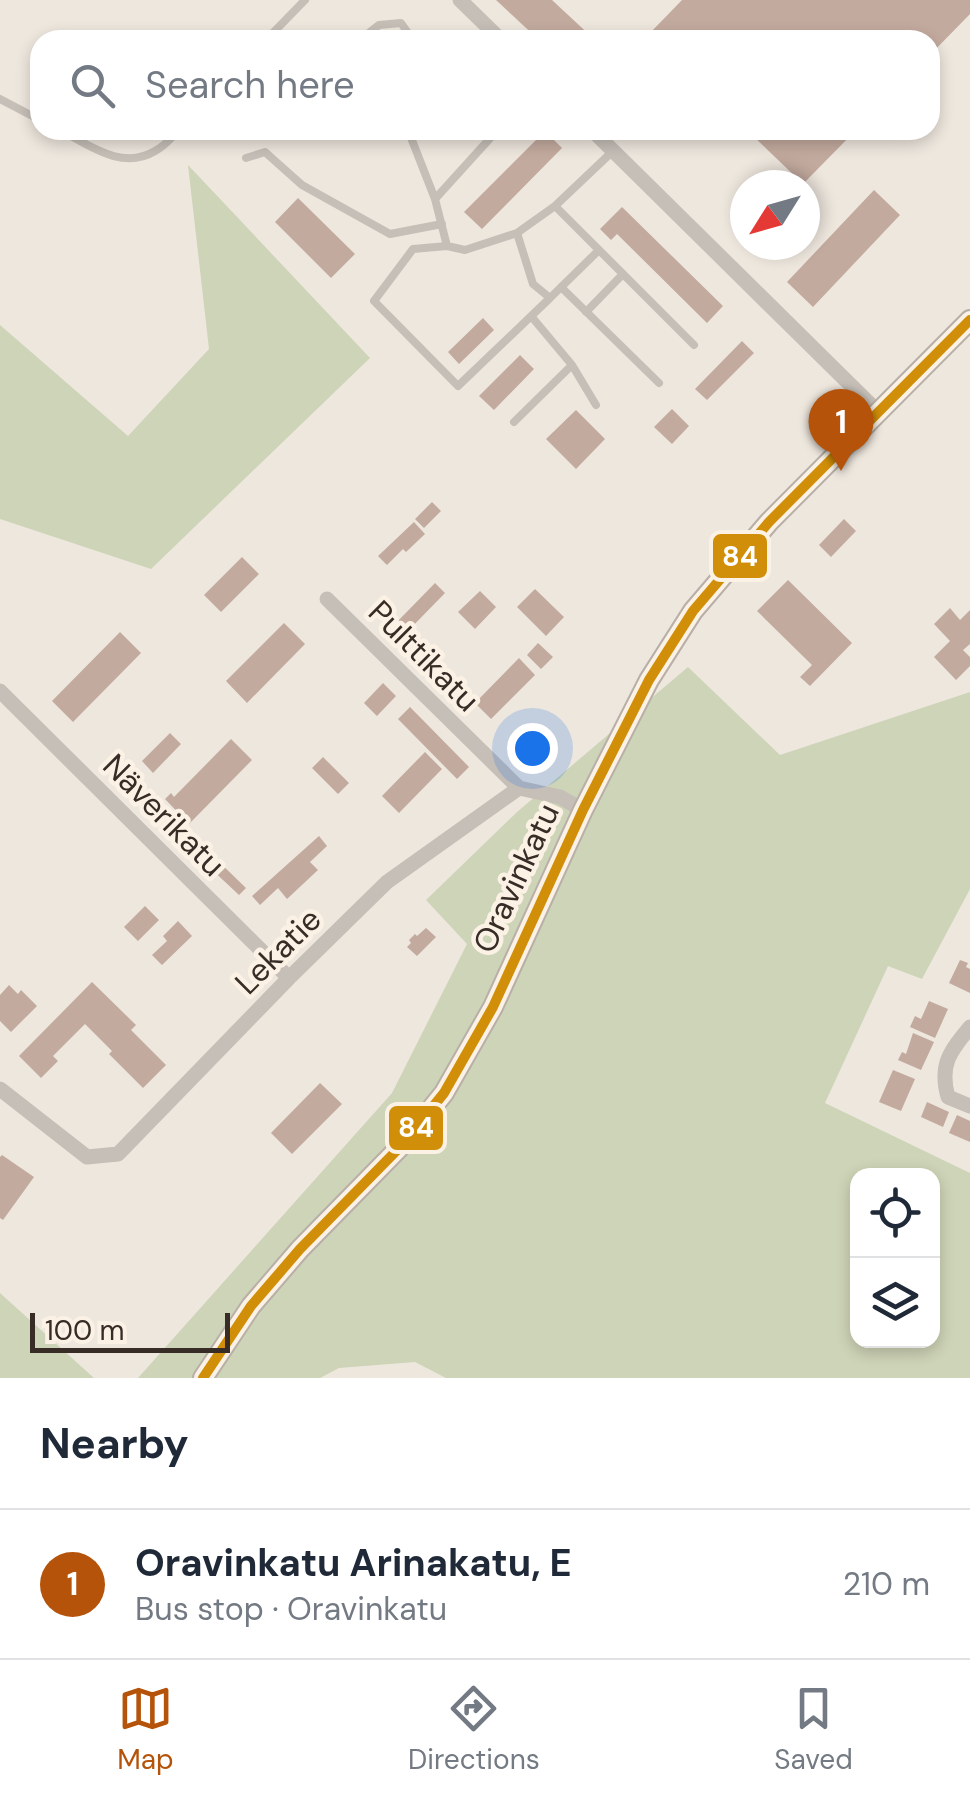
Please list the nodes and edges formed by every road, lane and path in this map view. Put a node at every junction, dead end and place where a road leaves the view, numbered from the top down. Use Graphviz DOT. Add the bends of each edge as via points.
graph roads {
  1 [pos="460,0"];
  2 [pos="298,2"];
  3 [pos="274,30"];
  4 [pos="373,30"];
  5 [pos="406,30"];
  6 [pos="491,30"];
  7 [pos="0,99"];
  8 [pos="30,115"];
  9 [pos="79,140"];
  10 [pos="168,140"];
  11 [pos="412,140"];
  12 [pos="488,140"];
  13 [pos="602,140"];
  14 [pos="613,152"];
  15 [pos="246,158"];
  16 [pos="435,199"];
  17 [pos="555,206"];
  18 [pos="442,224"];
  19 [pos="517,233"];
  20 [pos="447,246"];
  21 [pos="599,250"];
  22 [pos="623,274"];
  23 [pos="561,287"];
  24 [pos="550,298"];
  25 [pos="586,312"];
  26 [pos="531,316"];
  27 [pos="970,320"];
  28 [pos="694,345"];
  29 [pos="572,365"];
  30 [pos="659,383"];
  31 [pos="596,405"];
  32 [pos="878,412"];
  33 [pos="514,422"];
  34 [pos="327,599"];
  35 [pos="0,692"];
  36 [pos="519,788"];
  37 [pos="583,810"];
  38 [pos="288,978"];
  39 [pos="970,1027"];
  40 [pos="0,1089"];
  41 [pos="970,1106"];
  42 [pos="203,1378"];
  1 -- 6 [label="street"];
  2 -- 3 [label="lane"];
  4 -- 5 [label="lane" via="402,24"];
  7 -- 8 [label="lane"];
  9 -- 10 [label="lane" via="113,158 136,158"];
  11 -- 16 [label="lane"];
  12 -- 16 [label="lane"];
  13 -- 14 [label="street"];
  14 -- 17 [label="lane"];
  14 -- 32 [label="street"];
  15 -- 18 [label="lane" via="265,152 302,184 390,234"];
  16 -- 18 [label="lane"];
  17 -- 19 [label="lane"];
  17 -- 21 [label="lane"];
  18 -- 20 [label="lane"];
  19 -- 20 [label="lane" via="465,250"];
  19 -- 24 [label="lane" via="533,284"];
  20 -- 26 [label="lane" via="413,249 374,301 458,386"];
  21 -- 22 [label="lane"];
  21 -- 23 [label="lane"];
  22 -- 25 [label="lane"];
  22 -- 28 [label="lane"];
  23 -- 24 [label="lane"];
  23 -- 25 [label="lane"];
  24 -- 26 [label="lane"];
  25 -- 30 [label="lane"];
  26 -- 29 [label="lane"];
  27 -- 32 [label="street, Oravinkatu"];
  29 -- 31 [label="lane"];
  29 -- 33 [label="lane"];
  32 -- 37 [label="street, Oravinkatu" via="693,611"];
  34 -- 36 [label="street, Pulttikatu"];
  35 -- 38 [label="street, Näverikatu"];
  36 -- 37 [label="street, Pulttikatu"];
  36 -- 38 [label="street, Lekatie" via="387,882"];
  37 -- 42 [label="street, Oravinkatu" via="493,1007 444,1094 251,1306"];
  38 -- 40 [label="street, Lekatie" via="118,1154 87,1157"];
  39 -- 41 [label="street" via="942,1076 948,1096"];
}
